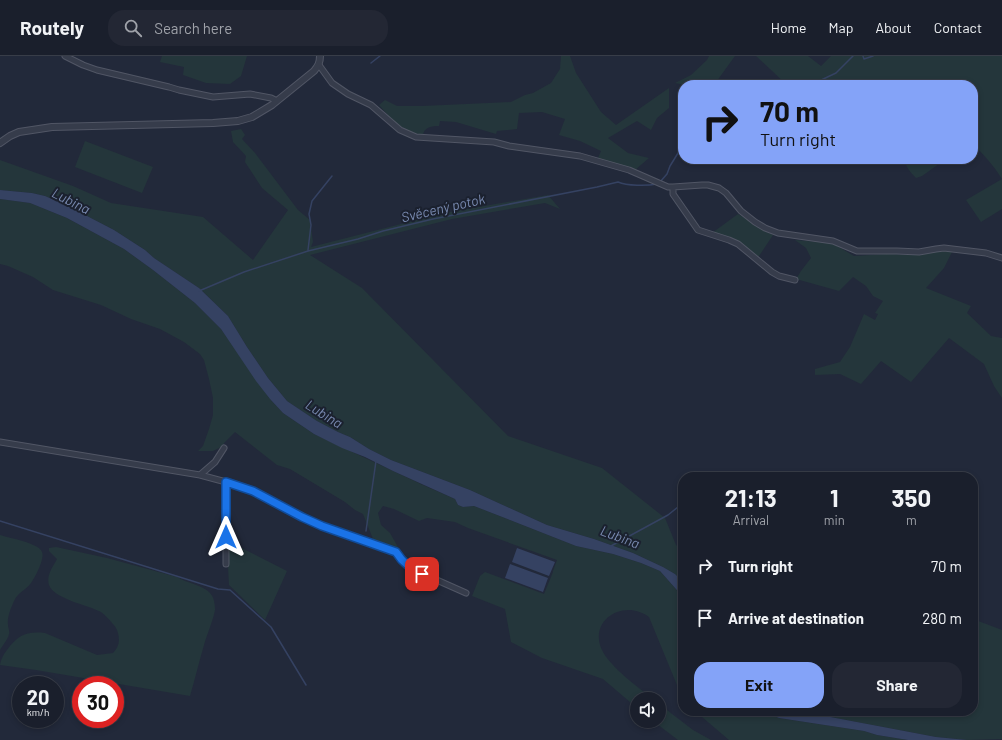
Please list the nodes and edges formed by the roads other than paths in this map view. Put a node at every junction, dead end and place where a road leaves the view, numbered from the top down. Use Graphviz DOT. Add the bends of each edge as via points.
graph roads {
  1 [pos="65,56"];
  2 [pos="320,56"];
  3 [pos="319,65"];
  4 [pos="277,101"];
  5 [pos="0,143"];
  6 [pos="673,188"];
  7 [pos="1002,258"];
  8 [pos="795,280"];
  9 [pos="0,442"];
  10 [pos="224,448"];
  11 [pos="200,475"];
  12 [pos="226,482"];
  13 [pos="226,564"];
  14 [pos="466,593"];
  1 -- 4 [label="street" via="83,65 114,74 196,94 213,97 250,94"];
  2 -- 3 [label="street"];
  3 -- 4 [label="street"];
  3 -- 6 [label="street" via="332,82 349,95 371,105 400,130 416,137 494,142 580,156 629,170"];
  4 -- 5 [label="street" via="245,120 52,127 19,132"];
  6 -- 7 [label="street" via="708,185 719,188 741,211 765,228 778,233 833,241 857,251 919,252 944,248 986,253"];
  6 -- 8 [label="street" via="673,194 698,230 738,244 772,272"];
  9 -- 11 [label="street"];
  10 -- 11 [label="street" via="215,462"];
  11 -- 12 [label="street"];
  12 -- 13 [label="street"];
  12 -- 14 [label="street" via="253,491 322,526 396,552 412,569"];
}
